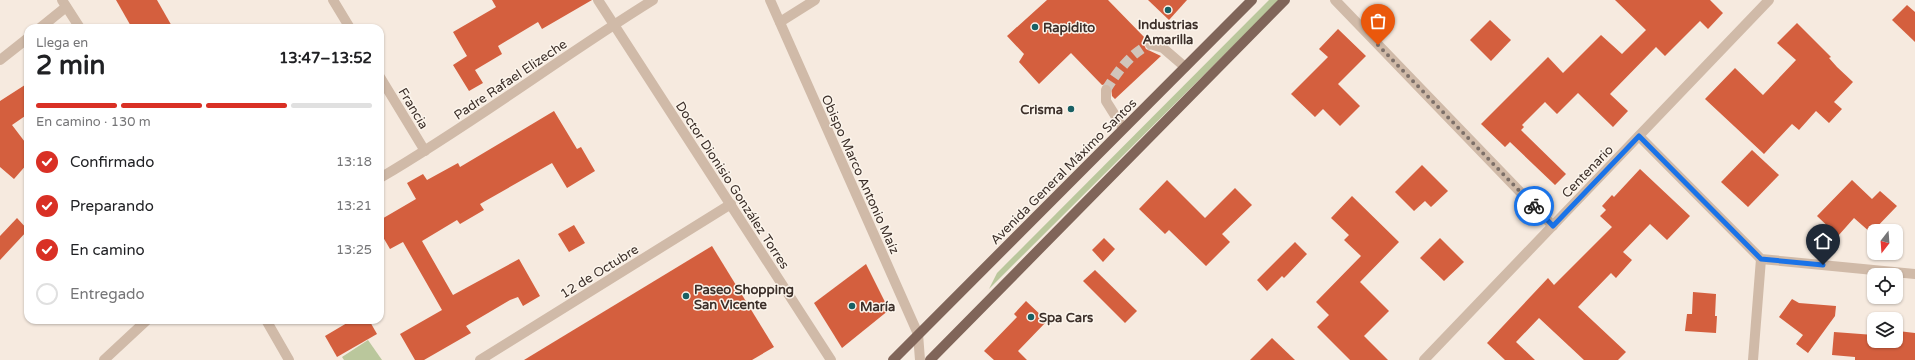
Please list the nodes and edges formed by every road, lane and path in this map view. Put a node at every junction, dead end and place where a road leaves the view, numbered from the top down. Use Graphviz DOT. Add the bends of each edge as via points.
graph roads {
  1 [pos="333,0"];
  2 [pos="598,0"];
  3 [pos="653,0"];
  4 [pos="770,0"];
  5 [pos="815,0"];
  6 [pos="1252,0"];
  7 [pos="1285,0"];
  8 [pos="1335,0"];
  9 [pos="1770,0"];
  10 [pos="64,3"];
  11 [pos="780,22"];
  12 [pos="44,24"];
  13 [pos="77,24"];
  14 [pos="348,24"];
  15 [pos="613,25"];
  16 [pos="24,41"];
  17 [pos="1150,44"];
  18 [pos="0,60"];
  19 [pos="1185,67"];
  20 [pos="384,84"];
  21 [pos="1106,90"];
  22 [pos="1123,128"];
  23 [pos="1639,136"];
  24 [pos="425,151"];
  25 [pos="384,176"];
  26 [pos="731,204"];
  27 [pos="1553,226"];
  28 [pos="1761,259"];
  29 [pos="1915,274"];
  30 [pos="143,324"];
  31 [pos="268,324"];
  32 [pos="918,334"];
  33 [pos="104,360"];
  34 [pos="289,360"];
  35 [pos="480,360"];
  36 [pos="831,360"];
  37 [pos="893,360"];
  38 [pos="920,360"];
  39 [pos="930,360"];
  40 [pos="1424,360"];
  41 [pos="1753,360"];
  1 -- 14 [label="street"];
  2 -- 15 [label="street, Doctor Dionisio González Torres"];
  3 -- 15 [label="street, Padre Rafael Elizeche"];
  4 -- 11 [label="street, Obispo Marco Antonio Maíz"];
  5 -- 11 [label="street"];
  6 -- 19 [label="main road, Avenida General Máximo Santos"];
  7 -- 39 [label="main road"];
  8 -- 27 [label="street"];
  9 -- 23 [label="street, Centenario"];
  10 -- 12 [label="street"];
  10 -- 13 [label="street"];
  11 -- 32 [label="street, Obispo Marco Antonio Maíz"];
  15 -- 24 [label="street, Padre Rafael Elizeche"];
  15 -- 26 [label="street, Doctor Dionisio González Torres"];
  16 -- 18 [label="street"];
  17 -- 19 [label="street" via="1163,48"];
  19 -- 22 [label="main road, Avenida General Máximo Santos"];
  20 -- 24 [label="street, Francia"];
  21 -- 22 [label="street" via="1106,101"];
  22 -- 32 [label="main road, Avenida General Máximo Santos"];
  23 -- 27 [label="street, Centenario"];
  23 -- 28 [label="street"];
  24 -- 25 [label="street, Padre Rafael Elizeche"];
  26 -- 35 [label="street, 12 de Octubre"];
  26 -- 36 [label="street, Doctor Dionisio González Torres"];
  27 -- 40 [label="street, Centenario"];
  28 -- 29 [label="street"];
  28 -- 41 [label="street"];
  30 -- 33 [label="street"];
  31 -- 34 [label="street"];
  32 -- 37 [label="main road, Avenida General Máximo Santos"];
  32 -- 38 [label="street, Obispo Marco Antonio Maíz"];
}
